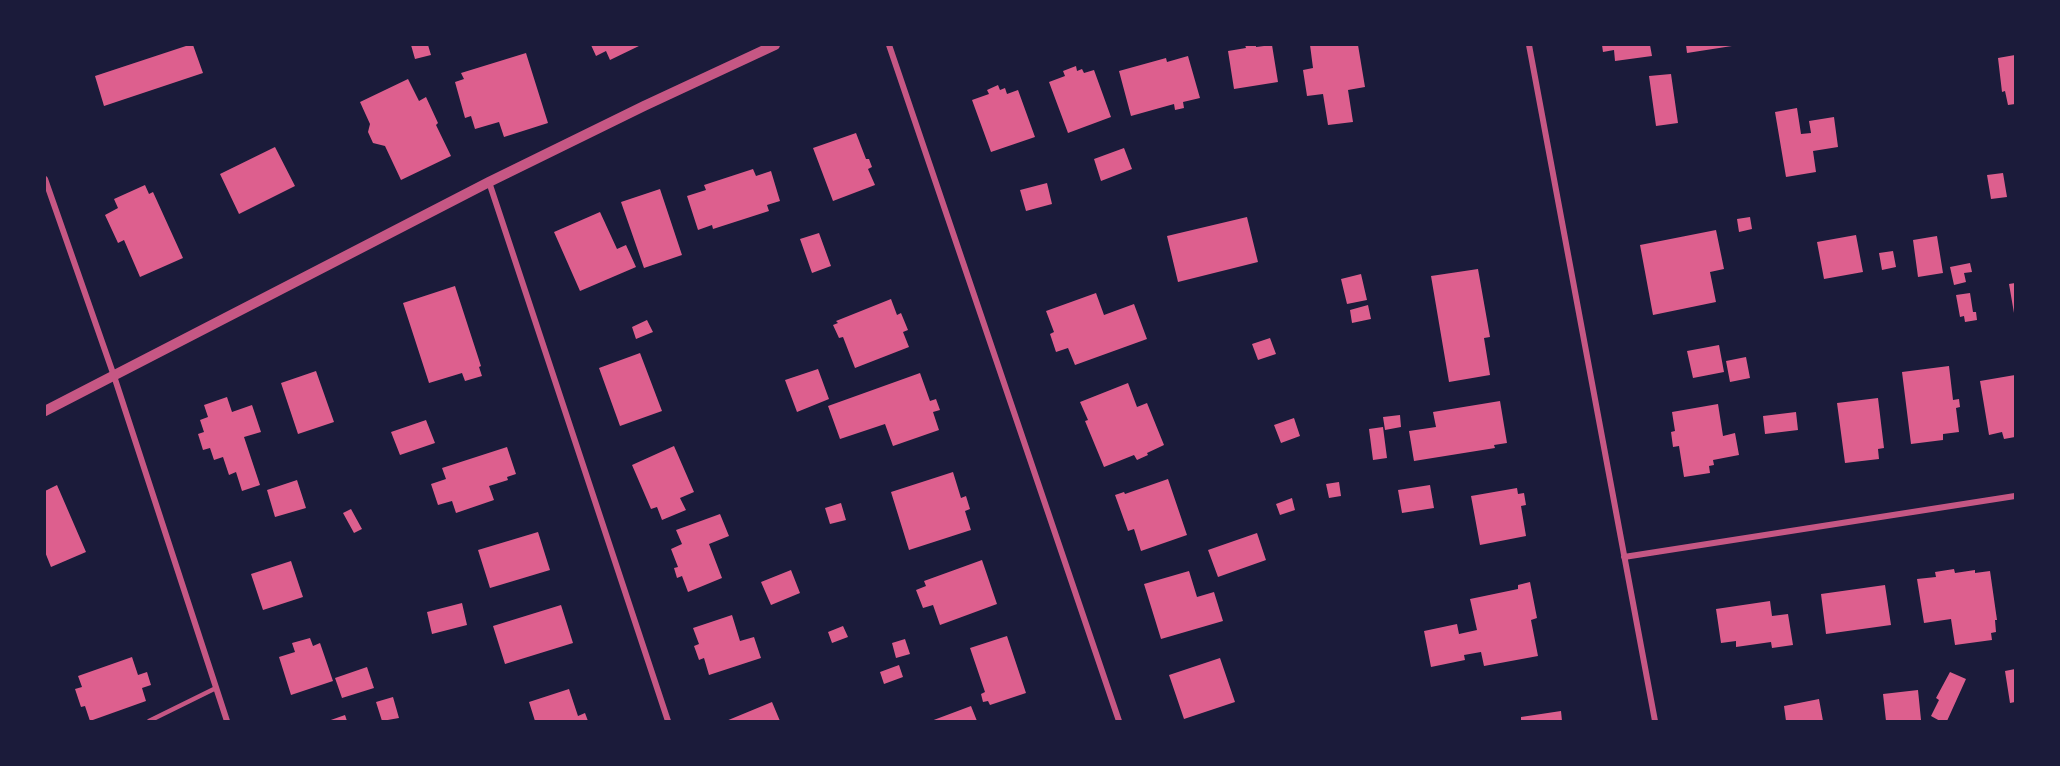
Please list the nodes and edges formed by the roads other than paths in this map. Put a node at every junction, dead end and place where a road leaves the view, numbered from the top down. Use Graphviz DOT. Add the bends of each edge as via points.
graph roads {
  1 [pos="775,45"];
  2 [pos="889,45"];
  3 [pos="1529,45"];
  4 [pos="45,179"];
  5 [pos="489,182"];
  6 [pos="114,376"];
  7 [pos="45,411"];
  8 [pos="2015,496"];
  9 [pos="1624,557"];
  10 [pos="216,688"];
  11 [pos="149,721"];
  12 [pos="227,721"];
  13 [pos="668,721"];
  14 [pos="1119,721"];
  15 [pos="1655,721"];
  1 -- 5 [label="street"];
  2 -- 14 [label="street"];
  3 -- 9 [label="street"];
  4 -- 6 [label="street"];
  5 -- 6 [label="street"];
  5 -- 13 [label="street"];
  6 -- 7 [label="street"];
  6 -- 10 [label="street"];
  8 -- 9 [label="street"];
  9 -- 15 [label="street"];
  10 -- 11 [label="lane"];
  10 -- 12 [label="street"];
}
